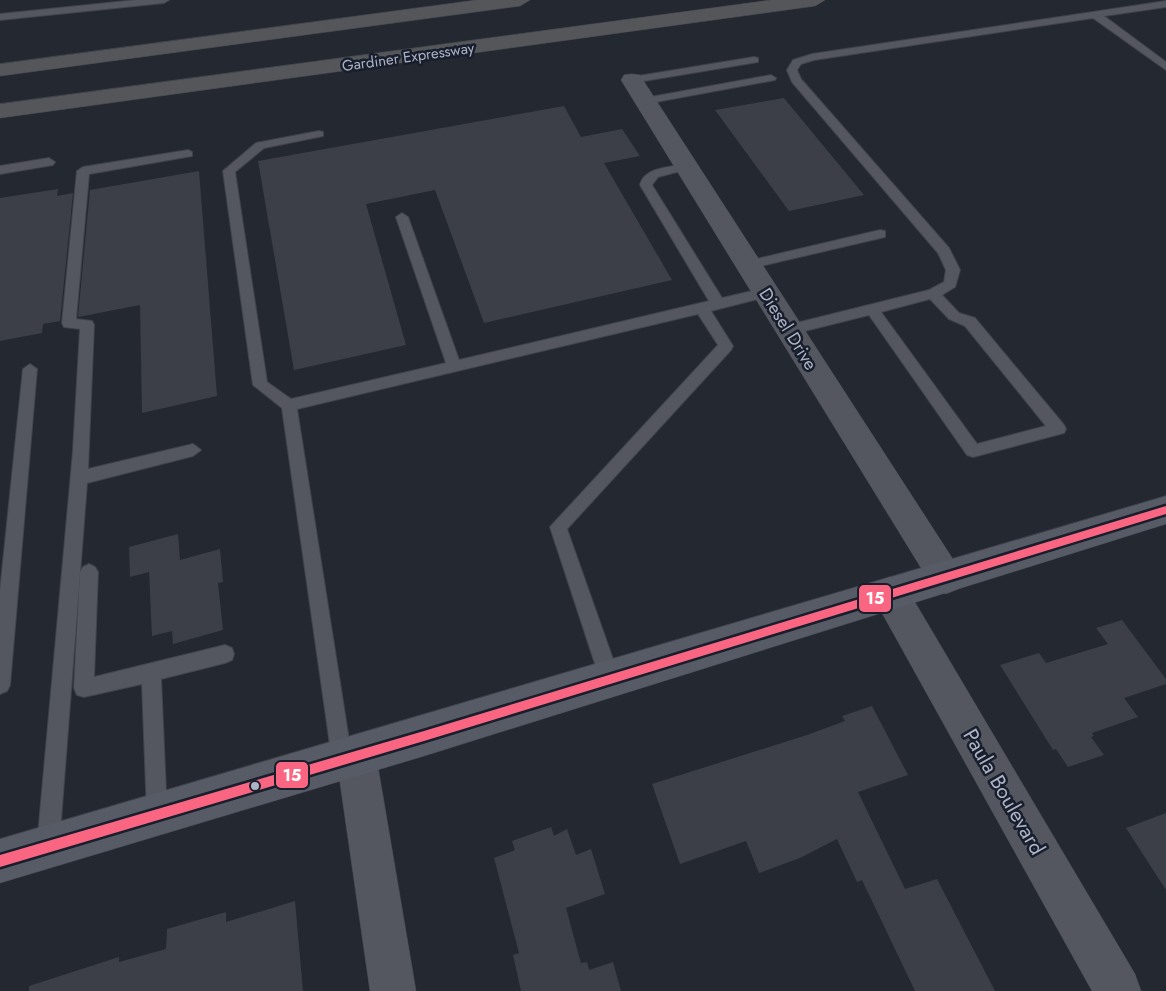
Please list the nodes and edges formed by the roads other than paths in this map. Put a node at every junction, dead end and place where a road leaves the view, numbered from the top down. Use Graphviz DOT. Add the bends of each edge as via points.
graph roads {
  1 [pos="59,0"];
  2 [pos="164,0"];
  3 [pos="520,0"];
  4 [pos="815,0"];
  5 [pos="148,1"];
  6 [pos="1166,4"];
  7 [pos="57,11"];
  8 [pos="1097,16"];
  9 [pos="0,17"];
  10 [pos="249,35"];
  11 [pos="0,53"];
  12 [pos="754,60"];
  13 [pos="1166,67"];
  14 [pos="0,70"];
  15 [pos="771,78"];
  16 [pos="638,90"];
  17 [pos="0,111"];
  18 [pos="319,134"];
  19 [pos="188,154"];
  20 [pos="49,162"];
  21 [pos="686,168"];
  22 [pos="0,170"];
  23 [pos="402,217"];
  24 [pos="880,234"];
  25 [pos="748,265"];
  26 [pos="765,293"];
  27 [pos="933,294"];
  28 [pos="710,306"];
  29 [pos="871,308"];
  30 [pos="789,330"];
  31 [pos="454,366"];
  32 [pos="30,369"];
  33 [pos="289,405"];
  34 [pos="193,450"];
  35 [pos="79,478"];
  36 [pos="1166,510"];
  37 [pos="89,572"];
  38 [pos="946,578"];
  39 [pos="890,593"];
  40 [pos="225,654"];
  41 [pos="151,673"];
  42 [pos="610,679"];
  43 [pos="0,685"];
  44 [pos="349,757"];
  45 [pos="157,815"];
  46 [pos="48,847"];
  47 [pos="0,861"];
  48 [pos="393,991"];
  49 [pos="1118,991"];
  1 -- 7 [label="lane"];
  2 -- 5 [label="lane"];
  3 -- 10 [label="highway"];
  4 -- 17 [label="highway, Gardiner Expressway"];
  5 -- 7 [label="lane"];
  6 -- 8 [label="lane"];
  7 -- 9 [label="lane"];
  8 -- 13 [label="lane"];
  8 -- 27 [label="lane" via="1061,18 812,57 797,62 792,70 796,80 944,251 952,270 950,284"];
  10 -- 11 [label="highway"];
  10 -- 14 [label="highway" via="164,50"];
  12 -- 16 [label="lane"];
  15 -- 16 [label="lane"];
  16 -- 21 [label="street, Diesel Drive"];
  18 -- 33 [label="lane" via="260,145 229,171 260,385"];
  19 -- 35 [label="lane" via="82,171 69,323 87,326"];
  20 -- 22 [label="lane"];
  21 -- 25 [label="street, Diesel Drive"];
  21 -- 28 [label="lane" via="654,174 646,185"];
  23 -- 31 [label="lane"];
  24 -- 25 [label="lane"];
  25 -- 26 [label="street, Diesel Drive"];
  26 -- 28 [label="lane"];
  26 -- 30 [label="street, Diesel Drive"];
  27 -- 29 [label="lane"];
  27 -- 29 [label="lane" via="954,316 970,322 1058,429 973,451"];
  28 -- 31 [label="lane"];
  28 -- 42 [label="lane" via="726,346 558,526"];
  29 -- 30 [label="lane"];
  30 -- 38 [label="street, Diesel Drive"];
  31 -- 33 [label="lane"];
  32 -- 43 [label="lane"];
  33 -- 44 [label="lane"];
  34 -- 35 [label="lane"];
  35 -- 46 [label="lane"];
  36 -- 38 [label="main road"];
  37 -- 41 [label="lane" via="84,688"];
  38 -- 39 [label="main road"];
  39 -- 42 [label="main road"];
  39 -- 49 [label="street, Paula Boulevard"];
  40 -- 41 [label="lane"];
  41 -- 45 [label="lane"];
  42 -- 44 [label="main road"];
  44 -- 45 [label="main road"];
  44 -- 48 [label="street"];
  45 -- 46 [label="main road"];
  46 -- 47 [label="main road"];
}
